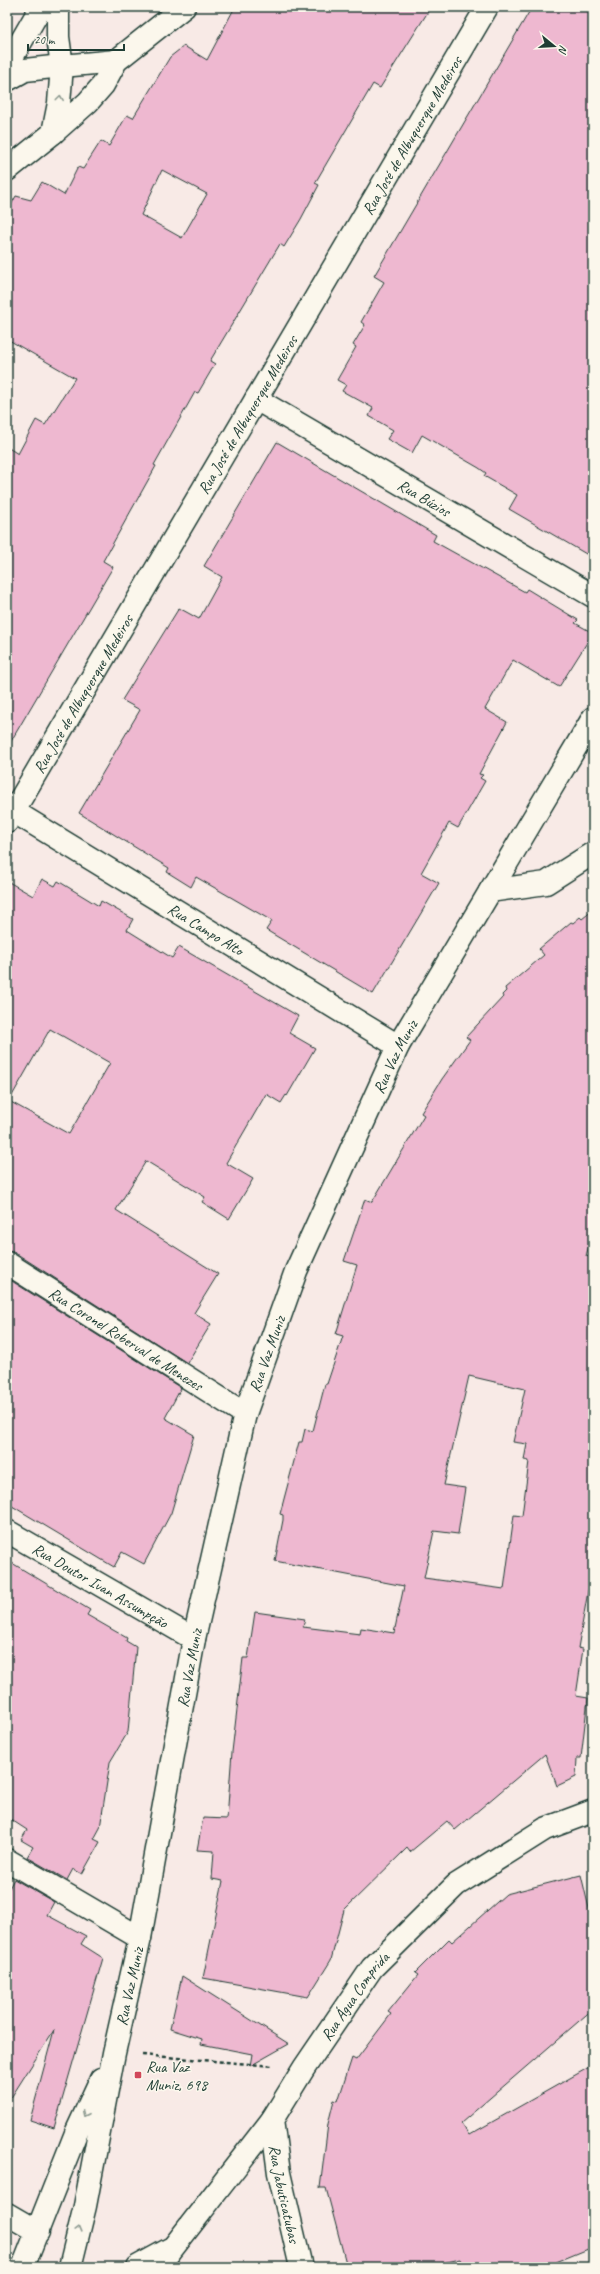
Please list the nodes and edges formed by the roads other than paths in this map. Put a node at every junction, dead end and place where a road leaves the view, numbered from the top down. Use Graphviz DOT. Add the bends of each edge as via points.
graph roads {
  1 [pos="41,7"];
  2 [pos="58,7"];
  3 [pos="184,7"];
  4 [pos="487,7"];
  5 [pos="116,61"];
  6 [pos="7,66"];
  7 [pos="62,66"];
  8 [pos="7,80"];
  9 [pos="53,132"];
  10 [pos="7,170"];
  11 [pos="256,399"];
  12 [pos="593,596"];
  13 [pos="593,718"];
  14 [pos="10,817"];
  15 [pos="593,852"];
  16 [pos="490,891"];
  17 [pos="398,1046"];
  18 [pos="7,1263"];
  19 [pos="246,1414"];
  20 [pos="7,1531"];
  21 [pos="194,1639"];
  22 [pos="593,1811"];
  23 [pos="7,1860"];
  24 [pos="140,1938"];
  25 [pos="114,2053"];
  26 [pos="272,2120"];
  27 [pos="7,2214"];
  28 [pos="38,2232"];
  29 [pos="176,2246"];
  30 [pos="23,2267"];
  31 [pos="70,2267"];
  32 [pos="137,2267"];
  33 [pos="158,2267"];
  34 [pos="301,2267"];
  1 -- 6 [label="street"];
  2 -- 7 [label="street" via="58,37"];
  3 -- 5 [label="street"];
  4 -- 11 [label="street, Rua José de Albuquerque Medeiros"];
  5 -- 7 [label="street"];
  5 -- 9 [label="street" via="103,85 88,102"];
  7 -- 8 [label="street" via="25,70"];
  9 -- 7 [label="street, one-way" via="59,103"];
  9 -- 10 [label="street"];
  11 -- 12 [label="street, Rua Búzios"];
  11 -- 14 [label="street, Rua José de Albuquerque Medeiros"];
  13 -- 16 [label="street, Rua Vaz Muniz"];
  14 -- 17 [label="street, Rua Campo Alto"];
  15 -- 16 [label="street" via="546,882"];
  16 -- 17 [label="street, Rua Vaz Muniz"];
  17 -- 19 [label="street, Rua Vaz Muniz" via="296,1271"];
  18 -- 19 [label="street, Rua Coronel Roberval de Menezes"];
  19 -- 21 [label="street, Rua Vaz Muniz"];
  20 -- 21 [label="street, Rua Doutor Ivan Assumpção"];
  21 -- 24 [label="street, Rua Vaz Muniz"];
  22 -- 26 [label="street, Rua Água Comprida" via="545,1829 456,1885 372,1968"];
  23 -- 24 [label="street"];
  24 -- 25 [label="street, Rua Vaz Muniz"];
  25 -- 28 [label="street, Rua Vaz Muniz, one-way" via="76,2133"];
  31 -- 25 [label="street, Rua Vaz Muniz, one-way" via="85,2206"];
  26 -- 29 [label="street, Rua Água Comprida"];
  26 -- 34 [label="street, Rua Jabuticatubas" via="279,2173"];
  27 -- 28 [label="street"];
  28 -- 30 [label="street, Rua Vaz Muniz"];
  29 -- 32 [label="street, Rua Água Comprida"];
  29 -- 33 [label="street, Rua Água Comprida"];
}
